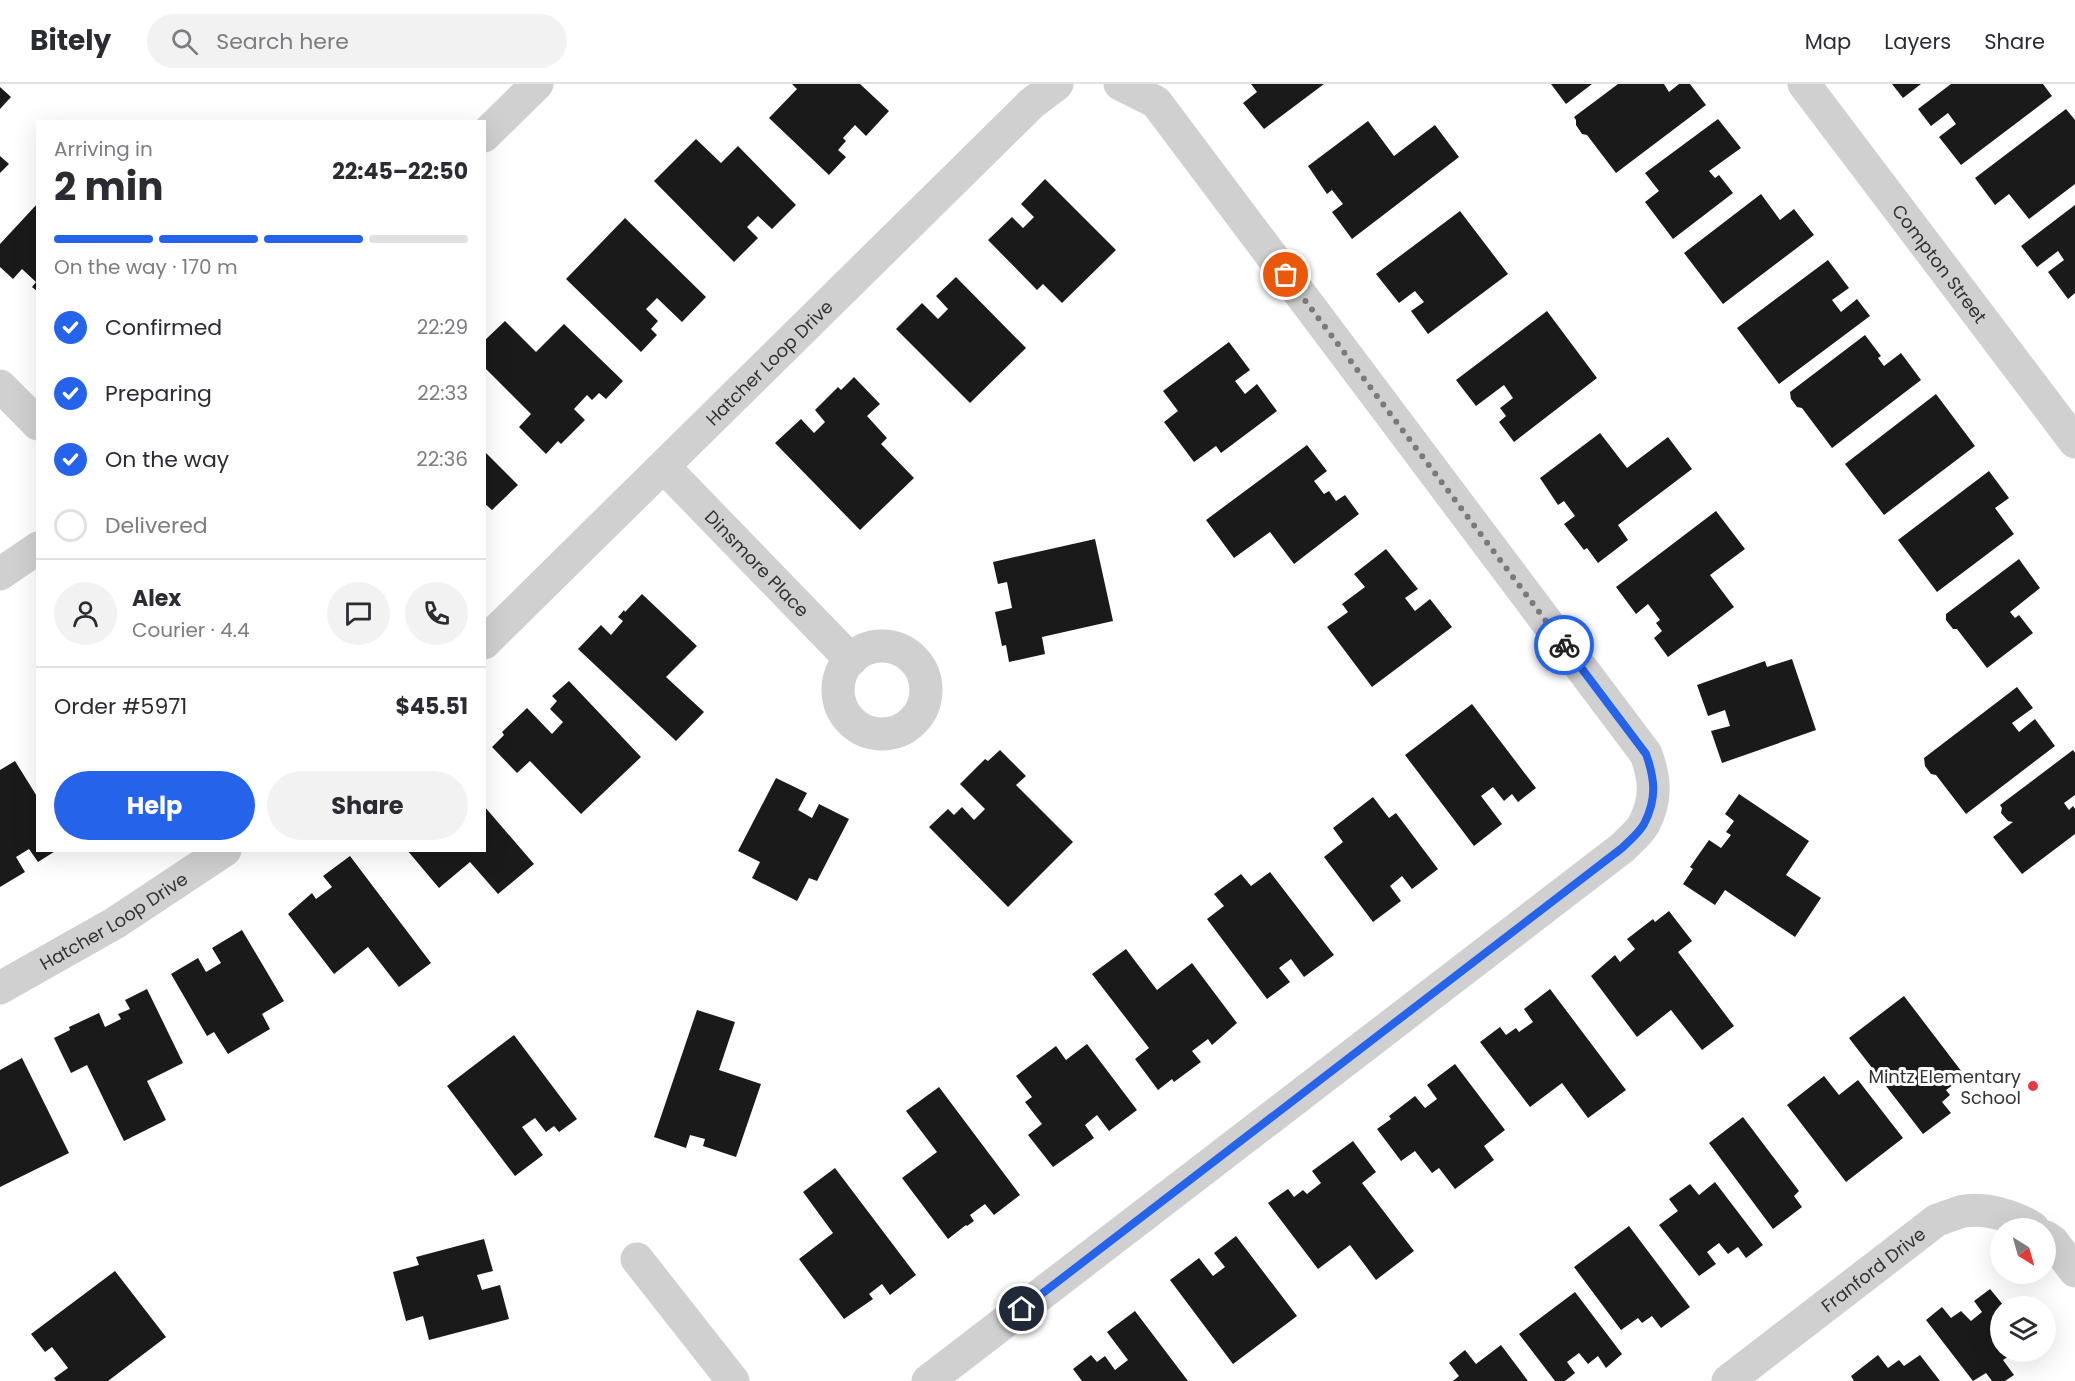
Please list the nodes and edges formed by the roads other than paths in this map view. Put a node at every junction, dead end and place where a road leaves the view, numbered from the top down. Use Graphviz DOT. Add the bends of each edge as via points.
graph roads {
  1 [pos="537,84"];
  2 [pos="1057,84"];
  3 [pos="1120,84"];
  4 [pos="1804,84"];
  5 [pos="486,134"];
  6 [pos="0,386"];
  7 [pos="36,422"];
  8 [pos="2075,442"];
  9 [pos="664,467"];
  10 [pos="36,549"];
  11 [pos="0,574"];
  12 [pos="486,641"];
  13 [pos="851,660"];
  14 [pos="222,852"];
  15 [pos="0,988"];
  16 [pos="2010,1218"];
  17 [pos="2056,1246"];
  18 [pos="636,1259"];
  19 [pos="2075,1271"];
  20 [pos="733,1381"];
  21 [pos="928,1381"];
  22 [pos="1728,1381"];
  1 -- 5 [label="street"];
  2 -- 9 [label="street, Hatcher Loop Drive" via="1032,103"];
  3 -- 21 [label="street" via="1156,102 1646,754 1653,776 1652,799 1644,825 1622,848"];
  4 -- 8 [label="street, Compton Street"];
  6 -- 7 [label="street"];
  9 -- 12 [label="street, Hatcher Loop Drive"];
  9 -- 13 [label="street, Dinsmore Place"];
  10 -- 11 [label="street"];
  14 -- 15 [label="street, Hatcher Loop Drive" via="115,923"];
  16 -- 22 [label="street, Franford Drive" via="1964,1211 1937,1220"];
  17 -- 19 [label="street"];
  18 -- 20 [label="street"];
}
